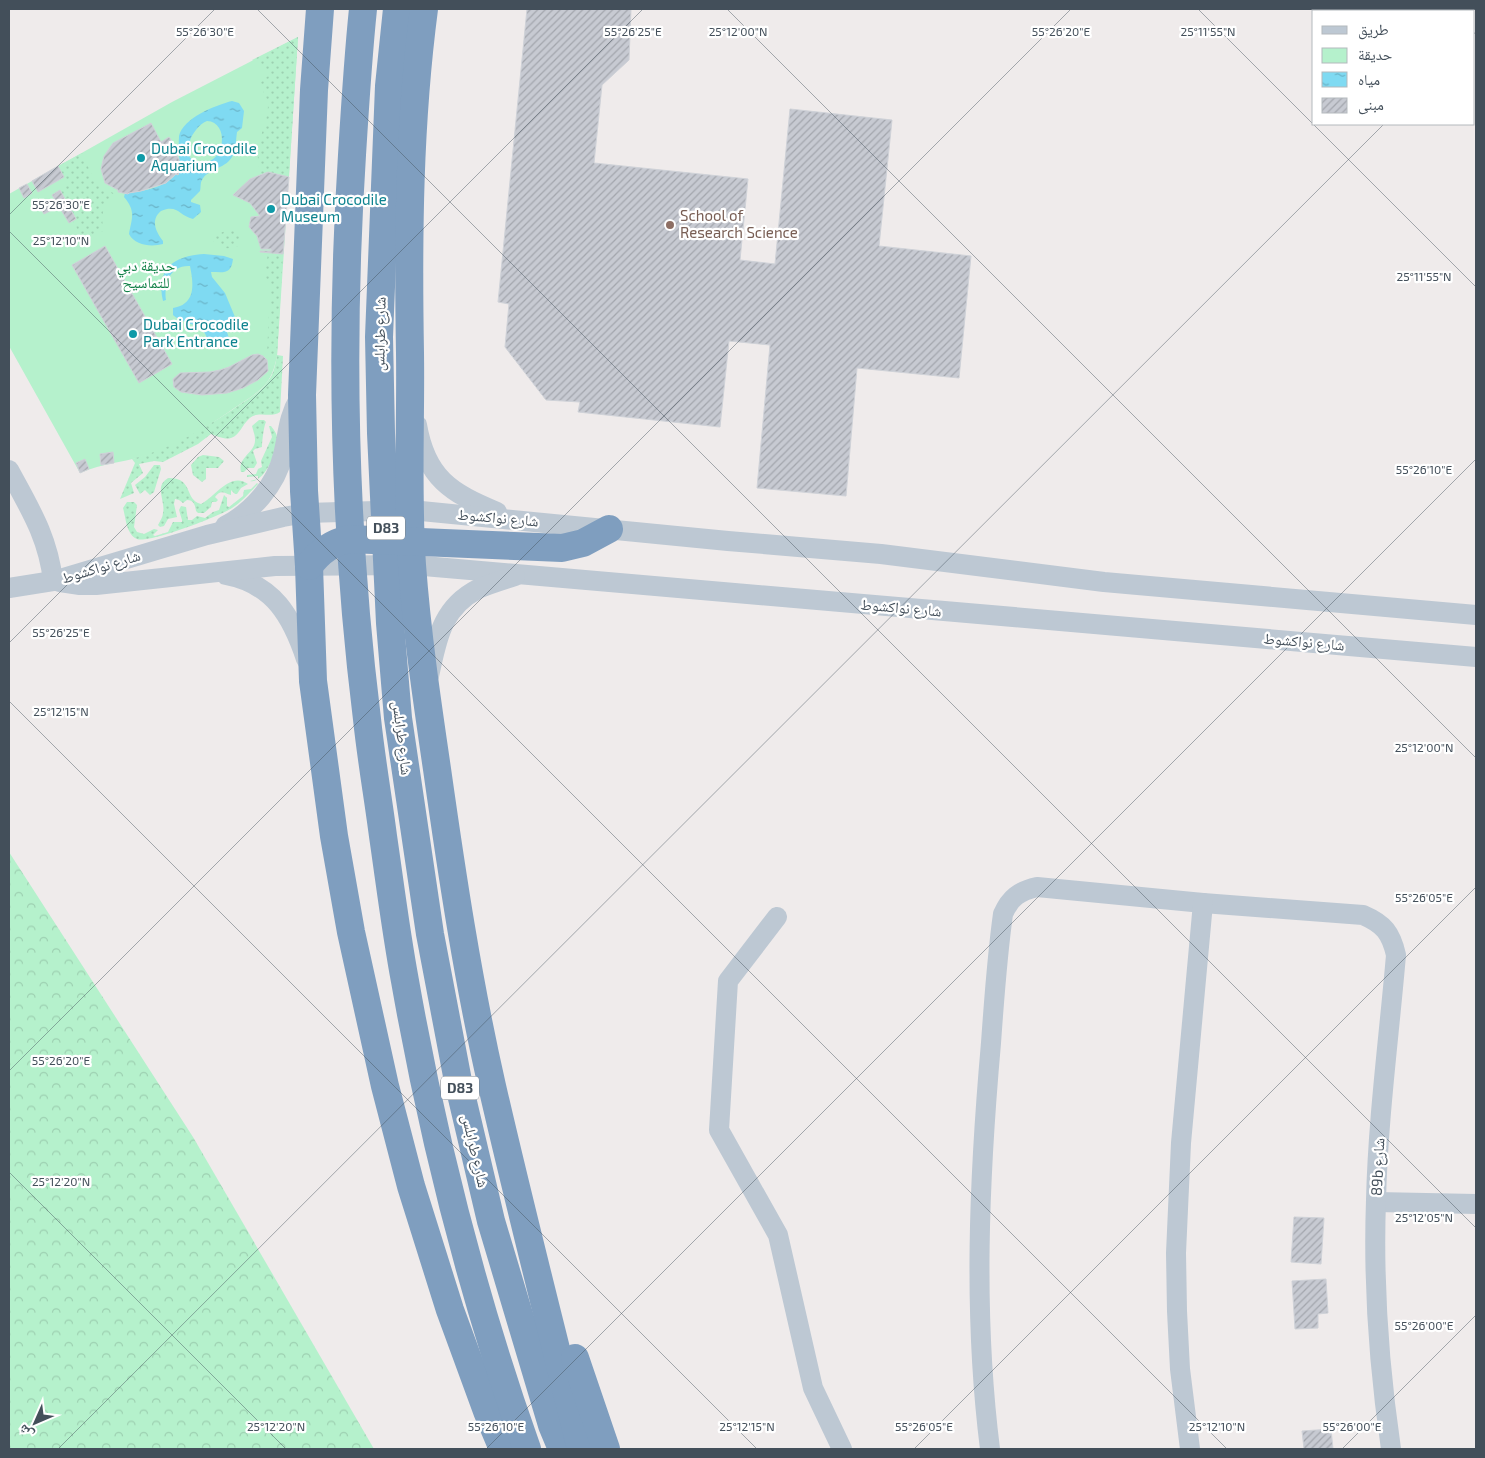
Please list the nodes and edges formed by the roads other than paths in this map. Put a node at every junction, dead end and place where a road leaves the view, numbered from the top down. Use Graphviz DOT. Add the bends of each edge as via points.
graph roads {
  1 [pos="320,9"];
  2 [pos="364,9"];
  3 [pos="397,9"];
  4 [pos="424,9"];
  5 [pos="410,384"];
  6 [pos="302,395"];
  7 [pos="9,470"];
  8 [pos="411,510"];
  9 [pos="306,513"];
  10 [pos="518,520"];
  11 [pos="610,529"];
  12 [pos="207,536"];
  13 [pos="412,553"];
  14 [pos="309,566"];
  15 [pos="210,572"];
  16 [pos="521,574"];
  17 [pos="53,581"];
  18 [pos="9,588"];
  19 [pos="1476,614"];
  20 [pos="1476,656"];
  21 [pos="314,681"];
  22 [pos="426,690"];
  23 [pos="1203,903"];
  24 [pos="777,917"];
  25 [pos="1376,1202"];
  26 [pos="1476,1204"];
  27 [pos="544,1302"];
  28 [pos="503,1449"];
  29 [pos="527,1449"];
  30 [pos="562,1449"];
  31 [pos="581,1449"];
  32 [pos="606,1449"];
  33 [pos="842,1449"];
  34 [pos="990,1449"];
  35 [pos="1190,1449"];
  36 [pos="1391,1449"];
  1 -- 6 [label="highway"];
  2 -- 29 [label="highway, D83" via="347,243 347,344 351,532 367,720 405,981 443,1165 501,1374"];
  3 -- 30 [label="highway, شارع طرابلس / D83" via="389,86 379,337 390,623 398,718 430,934 458,1081 491,1221 552,1426"];
  4 -- 5 [label="highway" via="410,183"];
  5 -- 8 [label="highway"];
  5 -- 10 [label="street" via="422,447 439,478 471,501"];
  6 -- 9 [label="highway"];
  6 -- 12 [label="street" via="291,415 283,456 274,478 248,510"];
  7 -- 17 [label="street" via="42,532"];
  8 -- 9 [label="street, شارع نواكشوط"];
  8 -- 10 [label="street, شارع نواكشوط"];
  8 -- 13 [label="highway"];
  9 -- 12 [label="street, شارع نواكشوط"];
  9 -- 14 [label="highway"];
  10 -- 11 [label="street, شارع نواكشوط"];
  11 -- 13 [label="highway" via="584,544 562,548"];
  11 -- 19 [label="street, شارع نواكشوط" via="890,555 1104,582"];
  12 -- 17 [label="street, شارع نواكشوط"];
  13 -- 14 [label="highway" via="360,539 340,541 322,551"];
  13 -- 16 [label="street, شارع نواكشوط"];
  13 -- 22 [label="highway"];
  14 -- 15 [label="street, شارع نواكشوط"];
  14 -- 21 [label="highway"];
  15 -- 17 [label="street, شارع نواكشوط" via="88,585"];
  15 -- 21 [label="street" via="250,582 280,605 295,628"];
  16 -- 20 [label="street, شارع نواكشوط"];
  16 -- 22 [label="street" via="479,589 449,614 438,636"];
  17 -- 18 [label="street"];
  21 -- 28 [label="highway" via="334,836 385,1086 411,1186 450,1310"];
  22 -- 27 [label="highway" via="462,932 492,1084"];
  23 -- 25 [label="street, 89b شارع" via="1363,915 1376,920 1393,942 1396,955"];
  23 -- 34 [label="street, 89b شارع" via="1037,887 1015,895 1002,914 984,1112 979,1226 982,1358"];
  23 -- 35 [label="street" via="1181,1143 1176,1253 1180,1369"];
  24 -- 33 [label="street" via="728,980 719,1130 778,1235 813,1388"];
  25 -- 26 [label="street"];
  25 -- 36 [label="street, 89b شارع" via="1381,1382"];
  27 -- 31 [label="highway"];
  27 -- 32 [label="highway" via="566,1335"];
}
